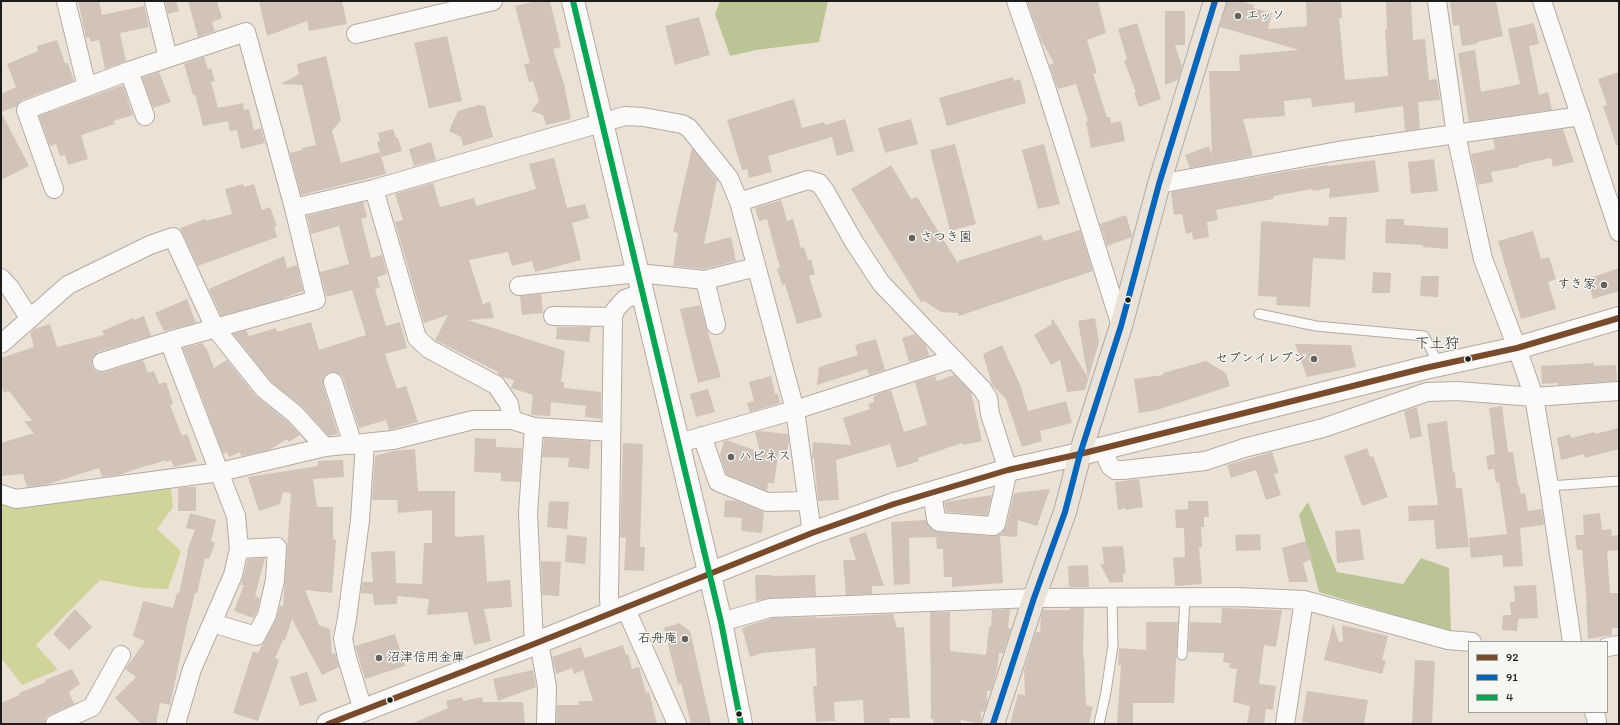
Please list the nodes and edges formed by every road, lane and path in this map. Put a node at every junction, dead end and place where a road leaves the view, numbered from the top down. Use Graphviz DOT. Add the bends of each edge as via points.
graph roads {
  1 [pos="66,1"];
  2 [pos="154,1"];
  3 [pos="494,1"];
  4 [pos="573,1"];
  5 [pos="1016,1"];
  6 [pos="1215,1"];
  7 [pos="1437,1"];
  8 [pos="1542,1"];
  9 [pos="356,34"];
  10 [pos="168,58"];
  11 [pos="129,71"];
  12 [pos="87,87"];
  13 [pos="145,116"];
  14 [pos="1581,116"];
  15 [pos="601,123"];
  16 [pos="1456,135"];
  17 [pos="1159,184"];
  18 [pos="54,189"];
  19 [pos="374,189"];
  20 [pos="739,202"];
  21 [pos="294,208"];
  22 [pos="1619,232"];
  23 [pos="756,267"];
  24 [pos="1,278"];
  25 [pos="705,280"];
  26 [pos="640,283"];
  27 [pos="519,286"];
  28 [pos="1259,314"];
  29 [pos="553,316"];
  30 [pos="613,316"];
  31 [pos="30,318"];
  32 [pos="1619,318"];
  33 [pos="716,325"];
  34 [pos="1121,326"];
  35 [pos="215,328"];
  36 [pos="169,341"];
  37 [pos="1,344"];
  38 [pos="1517,348"];
  39 [pos="953,359"];
  40 [pos="102,362"];
  41 [pos="1439,365"];
  42 [pos="333,382"];
  43 [pos="1619,391"];
  44 [pos="1534,397"];
  45 [pos="795,410"];
  46 [pos="512,420"];
  47 [pos="534,427"];
  48 [pos="612,432"];
  49 [pos="702,436"];
  50 [pos="679,443"];
  51 [pos="359,444"];
  52 [pos="325,448"];
  53 [pos="1102,448"];
  54 [pos="1080,454"];
  55 [pos="1008,470"];
  56 [pos="220,472"];
  57 [pos="1619,481"];
  58 [pos="1549,486"];
  59 [pos="932,492"];
  60 [pos="1,494"];
  61 [pos="807,501"];
  62 [pos="812,533"];
  63 [pos="239,549"];
  64 [pos="708,575"];
  65 [pos="1186,597"];
  66 [pos="1034,598"];
  67 [pos="1112,598"];
  68 [pos="1304,600"];
  69 [pos="618,610"];
  70 [pos="721,622"];
  71 [pos="212,623"];
  72 [pos="1572,641"];
  73 [pos="1468,642"];
  74 [pos="537,643"];
  75 [pos="1619,645"];
  76 [pos="1608,647"];
  77 [pos="122,655"];
  78 [pos="1182,655"];
  79 [pos="363,710"];
  80 [pos="1594,713"];
  81 [pos="55,724"];
  82 [pos="176,724"];
  83 [pos="328,724"];
  84 [pos="546,724"];
  85 [pos="677,724"];
  86 [pos="741,724"];
  87 [pos="993,724"];
  88 [pos="1099,724"];
  89 [pos="1285,724"];
  90 [pos="1596,724"];
  1 -- 12 [label="street"];
  2 -- 10 [label="street"];
  3 -- 9 [label="street"];
  4 -- 15 [label="street"];
  5 -- 34 [label="street" via="1045,84"];
  6 -- 17 [label="main road"];
  7 -- 16 [label="street"];
  8 -- 14 [label="street"];
  10 -- 11 [label="street"];
  10 -- 21 [label="street" via="246,32"];
  11 -- 12 [label="street"];
  11 -- 13 [label="street"];
  12 -- 18 [label="street" via="26,110"];
  14 -- 16 [label="street"];
  14 -- 22 [label="street"];
  15 -- 19 [label="street"];
  15 -- 20 [label="street" via="625,116 682,124 689,128 729,178"];
  15 -- 26 [label="street"];
  16 -- 17 [label="street" via="1338,151"];
  16 -- 38 [label="street" via="1483,259"];
  17 -- 34 [label="main road"];
  19 -- 21 [label="street"];
  19 -- 46 [label="street" via="417,338 429,350 496,386 509,404"];
  20 -- 23 [label="street"];
  20 -- 39 [label="street" via="808,180 819,183 881,283"];
  21 -- 35 [label="street" via="316,300"];
  23 -- 25 [label="street"];
  23 -- 45 [label="street"];
  24 -- 31 [label="street"];
  25 -- 26 [label="street"];
  25 -- 33 [label="street"];
  26 -- 27 [label="street"];
  26 -- 30 [label="street" via="615,310"];
  26 -- 50 [label="street"];
  28 -- 41 [label="lane" via="1316,326 1424,336"];
  29 -- 30 [label="street"];
  30 -- 48 [label="street"];
  31 -- 35 [label="street" via="68,285 150,245 173,237"];
  31 -- 37 [label="street"];
  32 -- 38 [label="street"];
  34 -- 54 [label="main road"];
  35 -- 36 [label="street"];
  35 -- 52 [label="street" via="264,390 295,414"];
  36 -- 40 [label="street"];
  36 -- 56 [label="street"];
  38 -- 41 [label="street"];
  38 -- 44 [label="street"];
  39 -- 45 [label="street"];
  39 -- 55 [label="street" via="988,398 992,422"];
  41 -- 53 [label="street"];
  42 -- 51 [label="street"];
  43 -- 44 [label="street"];
  44 -- 53 [label="street" via="1457,391 1427,392 1323,428 1244,448 1205,461 1115,470 1110,466"];
  44 -- 58 [label="street"];
  45 -- 49 [label="street"];
  45 -- 61 [label="street"];
  46 -- 47 [label="street"];
  46 -- 51 [label="street" via="473,420 393,440"];
  47 -- 48 [label="street"];
  47 -- 74 [label="street" via="528,513"];
  48 -- 69 [label="street" via="609,597"];
  49 -- 50 [label="street"];
  49 -- 61 [label="street" via="718,482 767,502"];
  50 -- 64 [label="street"];
  51 -- 52 [label="street"];
  51 -- 79 [label="street" via="360,520 343,639"];
  52 -- 56 [label="street"];
  53 -- 54 [label="street"];
  54 -- 55 [label="street"];
  54 -- 66 [label="main road" via="1064,512"];
  55 -- 59 [label="street"];
  55 -- 59 [label="street" via="996,524 993,526 939,522 936,519"];
  56 -- 60 [label="street" via="16,499"];
  56 -- 63 [label="street" via="236,516"];
  57 -- 58 [label="lane"];
  58 -- 72 [label="street"];
  59 -- 62 [label="street"];
  61 -- 62 [label="street"];
  62 -- 64 [label="street"];
  63 -- 71 [label="street" via="233,575"];
  63 -- 71 [label="street" via="277,548 275,580 267,615 256,636"];
  64 -- 69 [label="street"];
  64 -- 70 [label="street"];
  65 -- 67 [label="street"];
  65 -- 68 [label="street"];
  65 -- 78 [label="lane"];
  66 -- 67 [label="street"];
  66 -- 70 [label="street" via="770,608"];
  66 -- 87 [label="main road"];
  67 -- 88 [label="lane" via="1113,645"];
  68 -- 73 [label="street" via="1448,640"];
  68 -- 89 [label="street"];
  69 -- 74 [label="street"];
  69 -- 85 [label="street"];
  70 -- 86 [label="street"];
  71 -- 82 [label="street" via="192,669"];
  74 -- 79 [label="street"];
  74 -- 84 [label="street" via="547,687"];
  75 -- 76 [label="street"];
  77 -- 81 [label="street" via="92,707"];
  79 -- 83 [label="street"];
  80 -- 90 [label="street"];
}
